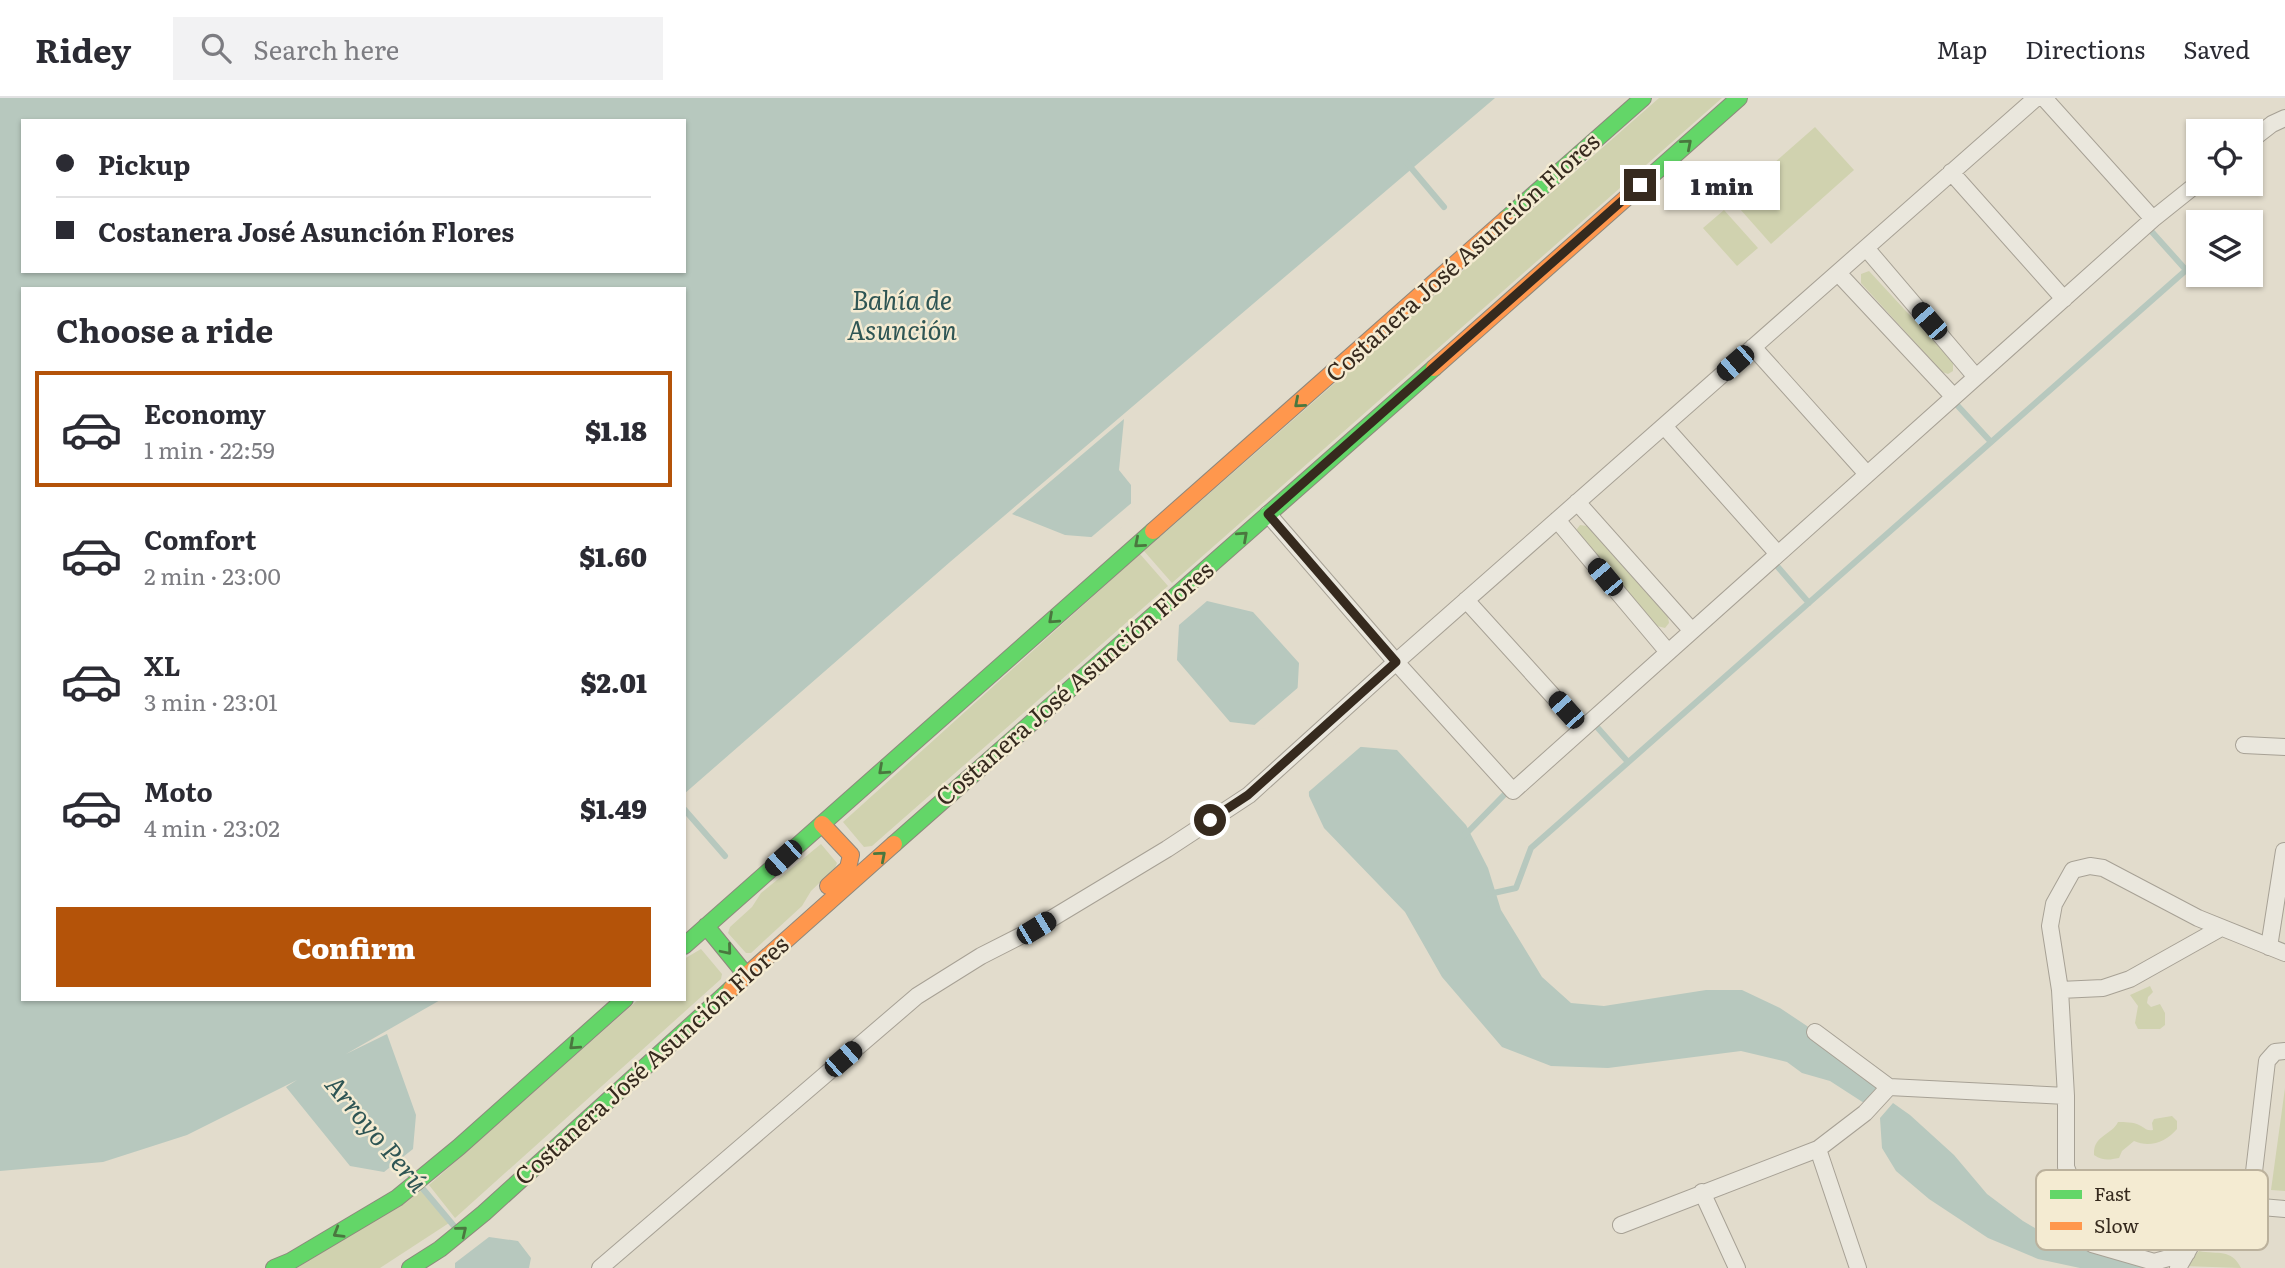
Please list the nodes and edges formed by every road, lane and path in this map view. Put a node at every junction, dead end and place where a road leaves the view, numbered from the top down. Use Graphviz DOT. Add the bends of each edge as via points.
graph roads {
  1 [pos="1643,98"];
  2 [pos="1739,98"];
  3 [pos="2036,98"];
  4 [pos="2044,98"];
  5 [pos="2285,118"];
  6 [pos="2263,131"];
  7 [pos="1951,172"];
  8 [pos="2186,193"];
  9 [pos="2153,219"];
  10 [pos="1866,248"];
  11 [pos="1838,273"];
  12 [pos="2064,299"];
  13 [pos="1754,347"];
  14 [pos="1976,377"];
  15 [pos="1954,397"];
  16 [pos="1664,426"];
  17 [pos="1867,474"];
  18 [pos="1577,502"];
  19 [pos="1268,514"];
  20 [pos="1557,520"];
  21 [pos="1778,554"];
  22 [pos="1466,600"];
  23 [pos="1692,631"];
  24 [pos="1668,652"];
  25 [pos="1396,662"];
  26 [pos="1583,729"];
  27 [pos="2244,745"];
  28 [pos="2285,747"];
  29 [pos="822,824"];
  30 [pos="2284,851"];
  31 [pos="815,914"];
  32 [pos="706,926"];
  33 [pos="2221,928"];
  34 [pos="686,944"];
  35 [pos="2277,950"];
  36 [pos="746,975"];
  37 [pos="2060,990"];
  38 [pos="623,1001"];
  39 [pos="1815,1032"];
  40 [pos="2285,1051"];
  41 [pos="1886,1090"];
  42 [pos="2066,1096"];
  43 [pos="1818,1149"];
  44 [pos="2067,1170"];
  45 [pos="2254,1170"];
  46 [pos="1702,1192"];
  47 [pos="1621,1224"];
  48 [pos="2113,1250"];
  49 [pos="2182,1261"];
  50 [pos="274,1268"];
  51 [pos="410,1268"];
  52 [pos="600,1268"];
  53 [pos="1737,1268"];
  54 [pos="1858,1268"];
  1 -- 29 [label="highway, Costanera José Asunción Flores, one-way"];
  19 -- 2 [label="highway, Costanera José Asunción Flores, one-way"];
  3 -- 7 [label="street"];
  4 -- 9 [label="street"];
  5 -- 6 [label="street"];
  7 -- 10 [label="street"];
  7 -- 12 [label="street"];
  8 -- 9 [label="street"];
  9 -- 12 [label="street"];
  10 -- 11 [label="street"];
  10 -- 14 [label="street"];
  11 -- 13 [label="street"];
  11 -- 15 [label="street"];
  12 -- 14 [label="street"];
  13 -- 16 [label="street"];
  13 -- 17 [label="street"];
  14 -- 15 [label="street"];
  15 -- 17 [label="street"];
  16 -- 18 [label="street"];
  16 -- 21 [label="street"];
  17 -- 21 [label="street"];
  18 -- 20 [label="street"];
  18 -- 23 [label="street"];
  19 -- 25 [label="street"];
  31 -- 19 [label="highway, Costanera José Asunción Flores, one-way"];
  20 -- 22 [label="street"];
  20 -- 24 [label="street"];
  21 -- 23 [label="street"];
  22 -- 25 [label="street"];
  22 -- 26 [label="street"];
  23 -- 24 [label="street"];
  24 -- 26 [label="street"];
  25 -- 26 [label="street" via="1513,791"];
  25 -- 52 [label="street" via="1248,795 1060,914 917,996"];
  27 -- 28 [label="street"];
  29 -- 31 [label="highway" via="848,850 850,861 821,892"];
  29 -- 32 [label="highway, Costanera José Asunción Flores"];
  30 -- 35 [label="street"];
  31 -- 36 [label="highway, Costanera José Asunción Flores"];
  32 -- 34 [label="highway, Costanera José Asunción Flores"];
  32 -- 36 [label="highway, one-way"];
  33 -- 35 [label="street"];
  33 -- 37 [label="street" via="2130,979 2103,988"];
  33 -- 37 [label="street" via="2103,868 2073,870 2054,904 2050,926"];
  51 -- 36 [label="highway, Costanera José Asunción Flores, one-way" via="484,1213"];
  37 -- 42 [label="street"];
  38 -- 50 [label="highway, one-way" via="397,1198"];
  39 -- 41 [label="street"];
  40 -- 45 [label="street" via="2275,1052 2267,1061"];
  41 -- 42 [label="street"];
  41 -- 43 [label="street" via="1865,1113"];
  42 -- 44 [label="street"];
  43 -- 46 [label="street"];
  43 -- 54 [label="street"];
  46 -- 47 [label="street"];
  46 -- 53 [label="street"];
  48 -- 49 [label="street" via="2154,1262"];
}
